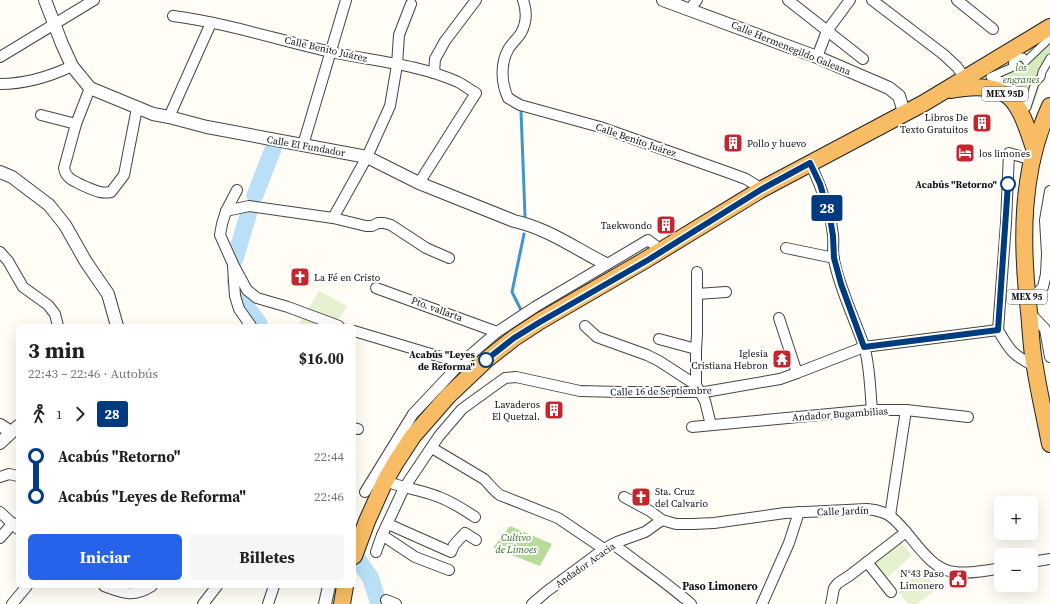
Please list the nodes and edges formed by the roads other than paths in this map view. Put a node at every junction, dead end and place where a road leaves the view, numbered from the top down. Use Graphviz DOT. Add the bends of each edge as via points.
graph roads {
  1 [pos="45,0"];
  2 [pos="94,0"];
  3 [pos="346,0"];
  4 [pos="476,0"];
  5 [pos="523,0"];
  6 [pos="663,0"];
  7 [pos="788,0"];
  8 [pos="850,0"];
  9 [pos="872,0"];
  10 [pos="957,0"];
  11 [pos="411,4"];
  12 [pos="693,5"];
  13 [pos="173,16"];
  14 [pos="211,23"];
  15 [pos="55,24"];
  16 [pos="1050,27"];
  17 [pos="993,28"];
  18 [pos="827,31"];
  19 [pos="1050,38"];
  20 [pos="330,52"];
  21 [pos="0,56"];
  22 [pos="817,57"];
  23 [pos="1050,58"];
  24 [pos="863,59"];
  25 [pos="397,65"];
  26 [pos="72,66"];
  27 [pos="434,73"];
  28 [pos="965,78"];
  29 [pos="0,84"];
  30 [pos="90,88"];
  31 [pos="944,91"];
  32 [pos="1050,106"];
  33 [pos="137,108"];
  34 [pos="904,112"];
  35 [pos="41,115"];
  36 [pos="169,117"];
  37 [pos="76,124"];
  38 [pos="303,145"];
  39 [pos="1033,154"];
  40 [pos="367,157"];
  41 [pos="810,163"];
  42 [pos="0,172"];
  43 [pos="419,182"];
  44 [pos="762,189"];
  45 [pos="237,190"];
  46 [pos="1050,191"];
  47 [pos="226,211"];
  48 [pos="333,218"];
  49 [pos="786,248"];
  50 [pos="661,250"];
  51 [pos="0,252"];
  52 [pos="449,258"];
  53 [pos="834,258"];
  54 [pos="233,264"];
  55 [pos="606,264"];
  56 [pos="697,272"];
  57 [pos="376,288"];
  58 [pos="726,292"];
  59 [pos="697,294"];
  60 [pos="1028,308"];
  61 [pos="779,318"];
  62 [pos="58,324"];
  63 [pos="116,324"];
  64 [pos="250,324"];
  65 [pos="334,324"];
  66 [pos="586,326"];
  67 [pos="998,330"];
  68 [pos="356,332"];
  69 [pos="497,332"];
  70 [pos="659,339"];
  71 [pos="864,347"];
  72 [pos="696,349"];
  73 [pos="1050,357"];
  74 [pos="461,363"];
  75 [pos="1034,366"];
  76 [pos="797,373"];
  77 [pos="698,389"];
  78 [pos="872,410"];
  79 [pos="906,410"];
  80 [pos="968,417"];
  81 [pos="0,425"];
  82 [pos="711,425"];
  83 [pos="692,427"];
  84 [pos="14,429"];
  85 [pos="0,443"];
  86 [pos="1050,444"];
  87 [pos="432,448"];
  88 [pos="16,476"];
  89 [pos="0,477"];
  90 [pos="385,481"];
  91 [pos="404,488"];
  92 [pos="365,492"];
  93 [pos="624,497"];
  94 [pos="0,512"];
  95 [pos="799,512"];
  96 [pos="890,516"];
  97 [pos="475,517"];
  98 [pos="662,520"];
  99 [pos="388,524"];
  100 [pos="16,526"];
  101 [pos="906,532"];
  102 [pos="382,535"];
  103 [pos="0,538"];
  104 [pos="476,540"];
  105 [pos="613,544"];
  106 [pos="604,549"];
  107 [pos="356,551"];
  108 [pos="376,552"];
  109 [pos="1050,559"];
  110 [pos="1038,561"];
  111 [pos="867,562"];
  112 [pos="994,569"];
  113 [pos="449,570"];
  114 [pos="25,588"];
  115 [pos="109,588"];
  116 [pos="149,588"];
  117 [pos="215,588"];
  118 [pos="273,588"];
  119 [pos="329,588"];
  120 [pos="345,588"];
  121 [pos="891,592"];
  122 [pos="386,600"];
  123 [pos="12,604"];
  124 [pos="203,604"];
  125 [pos="268,604"];
  126 [pos="325,604"];
  127 [pos="342,604"];
  128 [pos="396,604"];
  129 [pos="532,604"];
  130 [pos="691,604"];
  131 [pos="762,604"];
  132 [pos="831,604"];
  1 -- 15 [label="street, Calle El Fundador"];
  2 -- 15 [label="street"];
  3 -- 20 [label="street"];
  4 -- 27 [label="street" via="445,41 436,59"];
  5 -- 44 [label="street, Calle Benito Juárez" via="526,20 521,33 509,48 502,74 503,88 508,98 520,105 600,127 727,172 746,179"];
  6 -- 12 [label="street, Calle Hermenegildo Galeana"];
  7 -- 18 [label="street"];
  8 -- 18 [label="street"];
  9 -- 28 [label="street" via="942,54"];
  10 -- 17 [label="street"];
  11 -- 25 [label="street" via="399,35"];
  12 -- 22 [label="street, Calle Hermenegildo Galeana"];
  13 -- 14 [label="street, Calle Benito Juárez"];
  14 -- 20 [label="street, Calle Benito Juárez"];
  14 -- 36 [label="street"];
  15 -- 21 [label="street"];
  15 -- 26 [label="street, Calle El Fundador"];
  16 -- 28 [label="highway"];
  18 -- 22 [label="street"];
  18 -- 24 [label="street"];
  19 -- 23 [label="street" via="1026,61 1023,57 1018,57 1014,59 1013,67 990,77 1006,82 1024,100 1027,107 1035,83 1041,77"];
  20 -- 25 [label="street, Calle Benito Juárez"];
  20 -- 38 [label="street"];
  22 -- 34 [label="street, Calle Hermenegildo Galeana" via="889,88 899,96"];
  25 -- 27 [label="street, Calle Benito Juárez"];
  25 -- 40 [label="street" via="390,106"];
  26 -- 29 [label="street" via="25,81"];
  26 -- 30 [label="street, Calle El Fundador"];
  27 -- 43 [label="street, Calle Benito Juárez" via="459,82 476,94"];
  28 -- 31 [label="highway"];
  30 -- 33 [label="street, Calle El Fundador"];
  30 -- 37 [label="street"];
  31 -- 34 [label="highway"];
  31 -- 39 [label="highway, MEX 95D" via="980,87 994,89 1007,96 1016,103 1022,115"];
  32 -- 39 [label="highway, MEX 95"];
  33 -- 36 [label="street, Calle El Fundador"];
  33 -- 37 [label="street" via="124,175 111,192 94,191 70,180 65,174 64,168"];
  34 -- 41 [label="highway"];
  35 -- 37 [label="street"];
  36 -- 38 [label="street, Calle El Fundador" via="206,127"];
  38 -- 40 [label="street, Calle El Fundador"];
  39 -- 60 [label="highway, MEX 95" via="1025,205 1024,245"];
  39 -- 67 [label="street" via="1009,153"];
  40 -- 43 [label="street, Calle El Fundador"];
  40 -- 48 [label="street"];
  41 -- 44 [label="highway"];
  41 -- 53 [label="street" via="820,184 830,218"];
  42 -- 63 [label="street" via="12,176 49,205 65,225 108,294"];
  43 -- 55 [label="street, Calle El Fundador" via="514,221 529,224"];
  44 -- 50 [label="highway"];
  45 -- 47 [label="street"];
  46 -- 60 [label="street" via="1046,220 1046,274 1043,287"];
  47 -- 48 [label="street" via="249,206"];
  47 -- 54 [label="street" via="220,236"];
  48 -- 52 [label="street" via="366,226 378,223 391,224 426,248"];
  49 -- 53 [label="street"];
  50 -- 55 [label="street" via="648,240"];
  50 -- 90 [label="highway" via="514,338 486,360 448,396 413,436"];
  51 -- 62 [label="street" via="23,287 48,305 55,314"];
  53 -- 71 [label="street"];
  54 -- 64 [label="street" via="235,296 239,309"];
  54 -- 65 [label="street" via="247,290 257,298"];
  55 -- 69 [label="street"];
  56 -- 59 [label="street"];
  57 -- 69 [label="street, Pto. vallarta"];
  58 -- 59 [label="street"];
  59 -- 72 [label="street"];
  60 -- 73 [label="street" via="1045,330"];
  60 -- 75 [label="highway, MEX 95"];
  61 -- 76 [label="street"];
  66 -- 77 [label="street" via="597,337 659,361"];
  67 -- 71 [label="street, Calle 16 de Septiembre"];
  67 -- 75 [label="street" via="1009,350"];
  68 -- 74 [label="street"];
  69 -- 74 [label="street"];
  70 -- 72 [label="street"];
  71 -- 76 [label="street, Calle 16 de Septiembre"];
  71 -- 78 [label="street"];
  72 -- 77 [label="street"];
  74 -- 92 [label="street" via="413,414"];
  75 -- 86 [label="highway, MEX 95"];
  76 -- 77 [label="street, Calle 16 de Septiembre" via="780,379"];
  77 -- 82 [label="street" via="705,401"];
  77 -- 87 [label="street, Calle 16 de Septiembre" via="580,391 516,377 505,378 462,409"];
  78 -- 79 [label="street, Andador Bugambilias"];
  78 -- 82 [label="street, Andador Bugambilias"];
  79 -- 80 [label="street, Andador Bugambilias"];
  79 -- 96 [label="street"];
  81 -- 84 [label="street"];
  82 -- 83 [label="street, Andador Bugambilias"];
  84 -- 85 [label="street"];
  87 -- 91 [label="street"];
  87 -- 106 [label="street" via="484,479 500,495 558,518"];
  88 -- 89 [label="street" via="9,474"];
  90 -- 91 [label="street"];
  90 -- 107 [label="highway"];
  91 -- 97 [label="street" via="438,496"];
  91 -- 99 [label="street"];
  93 -- 98 [label="street"];
  94 -- 100 [label="street"];
  95 -- 96 [label="street, Calle Jardín" via="867,509 879,510"];
  95 -- 98 [label="street, Calle Jardín" via="714,523 676,524"];
  95 -- 131 [label="street" via="789,543"];
  96 -- 101 [label="street, Calle Jardín"];
  98 -- 105 [label="street, Andador Acacia" via="645,532"];
  99 -- 102 [label="street"];
  99 -- 104 [label="street" via="451,552 465,533"];
  100 -- 103 [label="street"];
  101 -- 111 [label="street"];
  101 -- 112 [label="street, Calle Jardín" via="927,556 946,570 967,572"];
  102 -- 108 [label="street"];
  102 -- 113 [label="street" via="415,557"];
  105 -- 106 [label="street, Andador Acacia"];
  105 -- 130 [label="street" via="671,586"];
  106 -- 129 [label="street, Andador Acacia"];
  109 -- 110 [label="street"];
  111 -- 121 [label="street"];
  111 -- 132 [label="street" via="838,583 834,588"];
  114 -- 123 [label="street"];
  115 -- 116 [label="street" via="132,594"];
  117 -- 124 [label="street"];
  118 -- 125 [label="street"];
  119 -- 126 [label="street"];
  120 -- 127 [label="highway"];
  122 -- 128 [label="street"];
}
